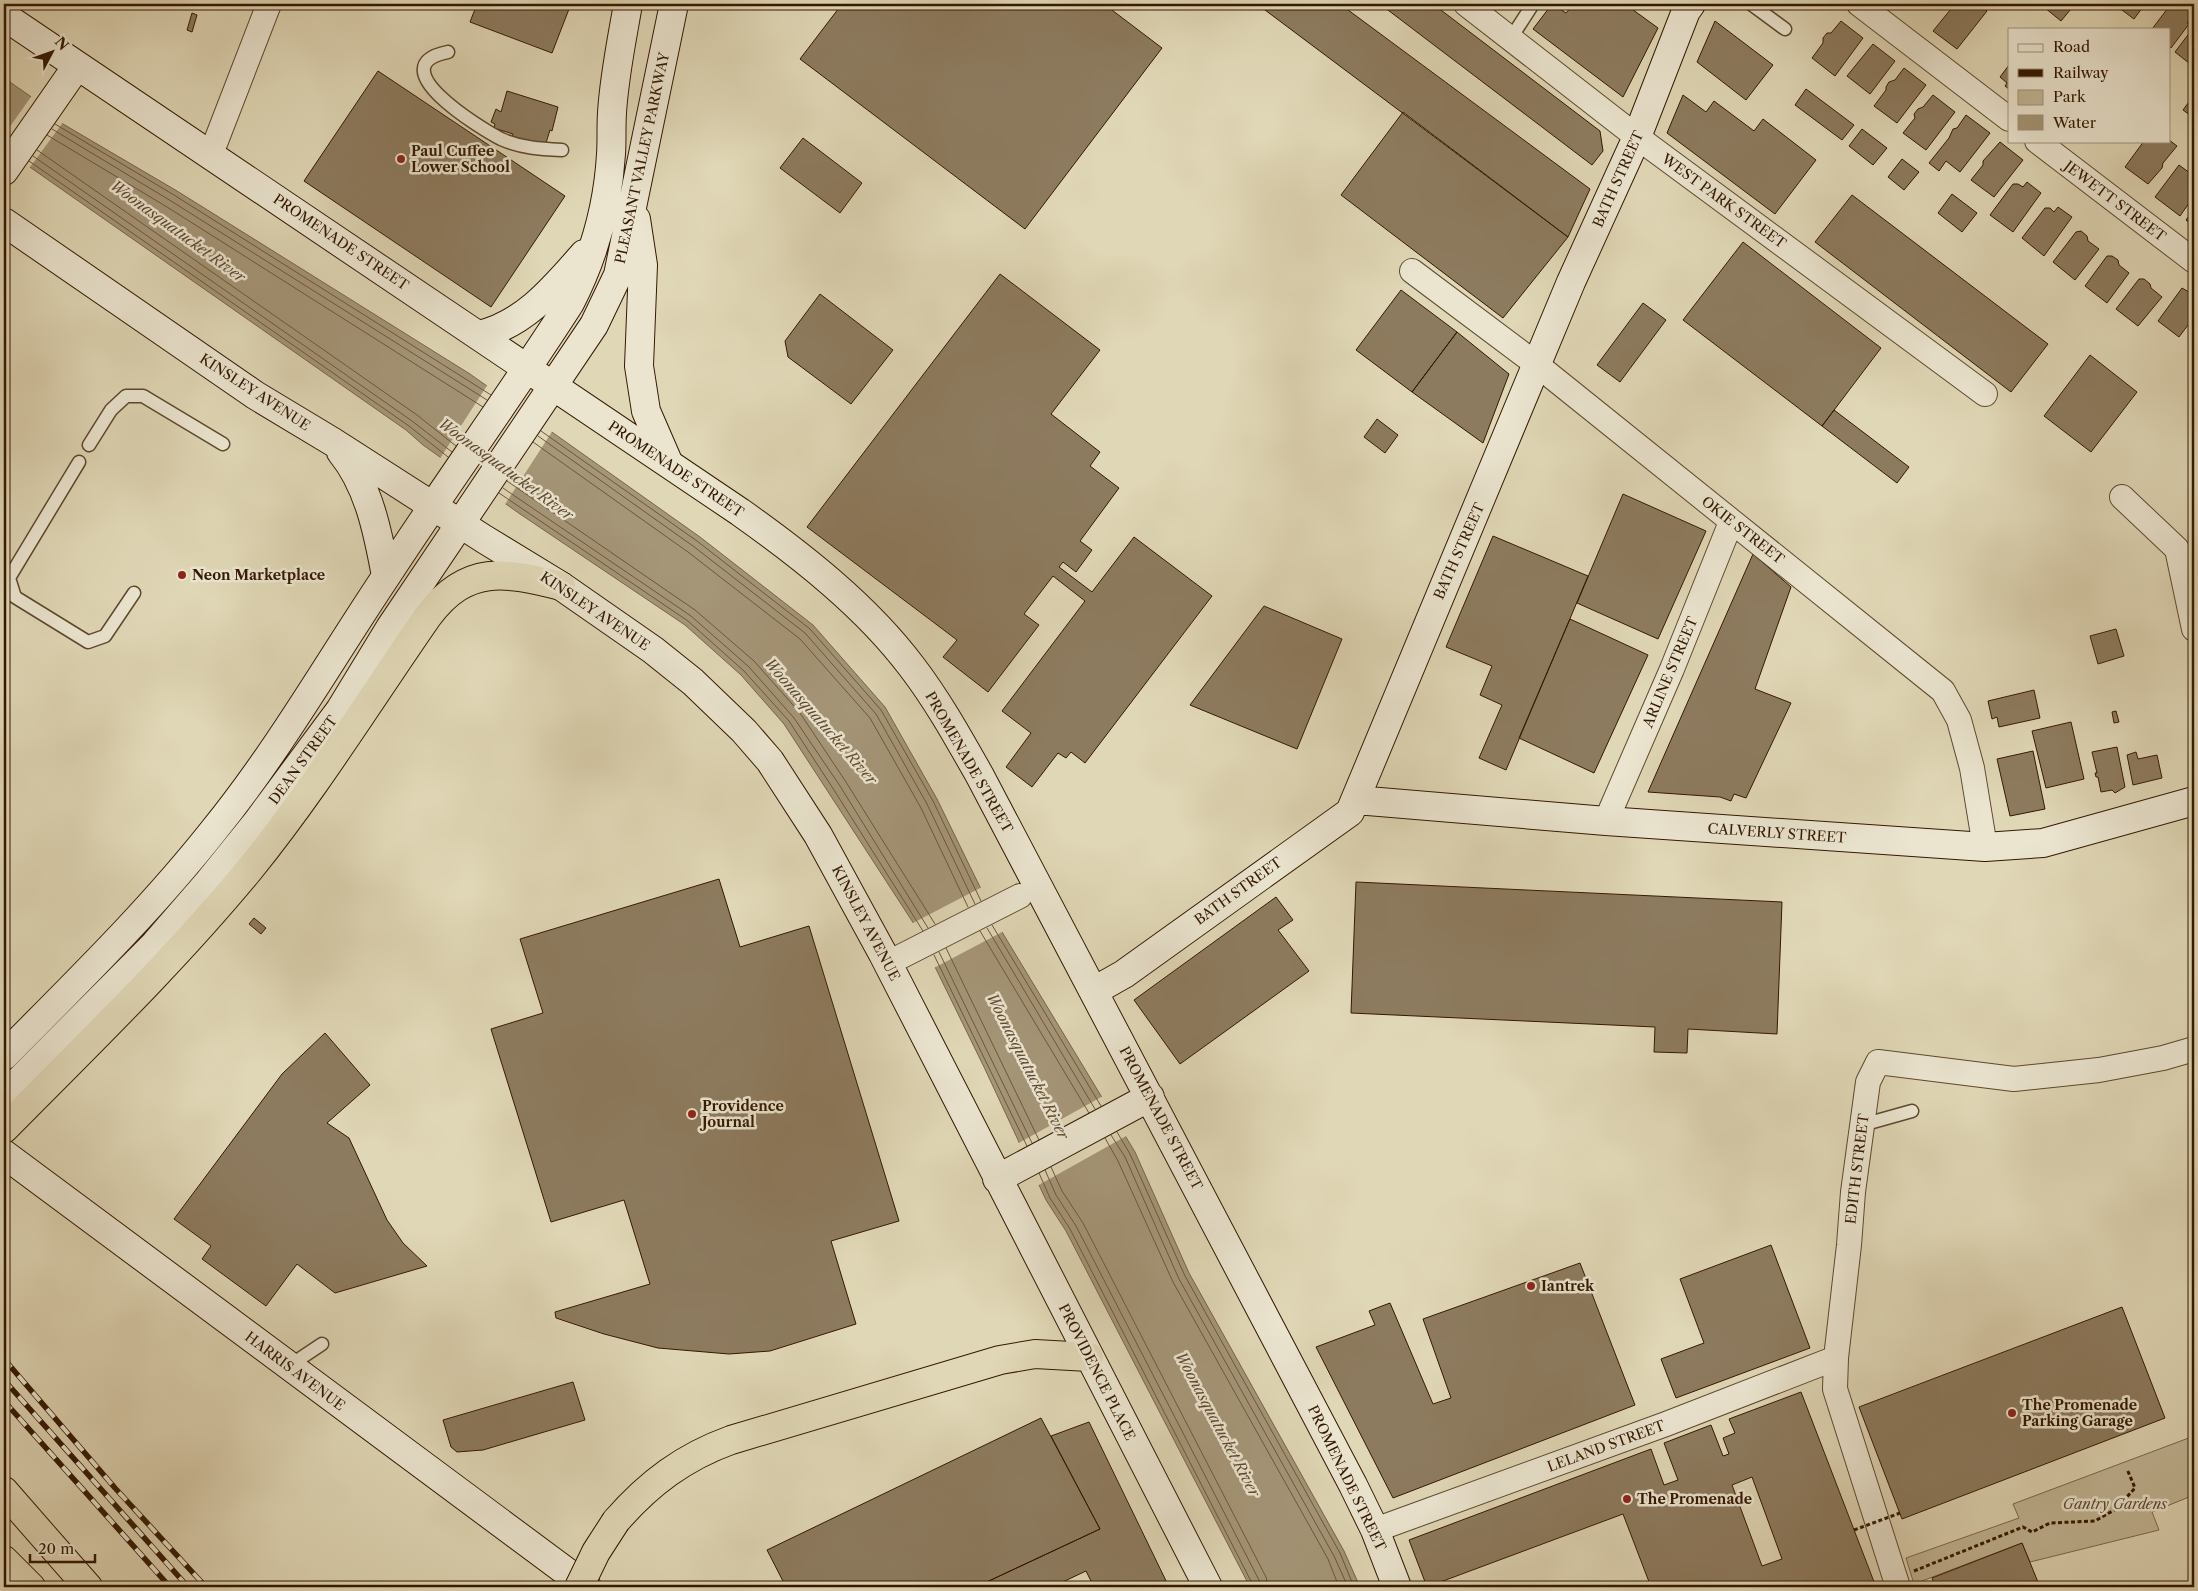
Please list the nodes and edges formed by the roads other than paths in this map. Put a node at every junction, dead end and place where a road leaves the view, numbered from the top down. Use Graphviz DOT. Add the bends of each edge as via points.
graph roads {
  1 [pos="269,4"];
  2 [pos="628,4"];
  3 [pos="674,4"];
  4 [pos="1466,4"];
  5 [pos="1533,4"];
  6 [pos="1691,4"];
  7 [pos="1751,4"];
  8 [pos="1859,4"];
  9 [pos="4,16"];
  10 [pos="1785,29"];
  11 [pos="1510,38"];
  12 [pos="448,52"];
  13 [pos="77,66"];
  14 [pos="612,111"];
  15 [pos="651,112"];
  16 [pos="2008,118"];
  17 [pos="1637,137"];
  18 [pos="2038,142"];
  19 [pos="562,150"];
  20 [pos="212,154"];
  21 [pos="9,163"];
  22 [pos="634,205"];
  23 [pos="4,222"];
  24 [pos="598,237"];
  25 [pos="2194,261"];
  26 [pos="1412,271"];
  27 [pos="479,335"];
  28 [pos="1536,364"];
  29 [pos="522,376"];
  30 [pos="548,393"];
  31 [pos="1985,394"];
  32 [pos="333,442"];
  33 [pos="223,444"];
  34 [pos="89,445"];
  35 [pos="80,462"];
  36 [pos="669,464"];
  37 [pos="2122,497"];
  38 [pos="434,507"];
  39 [pos="1731,522"];
  40 [pos="461,524"];
  41 [pos="386,576"];
  42 [pos="561,586"];
  43 [pos="134,593"];
  44 [pos="2194,629"];
  45 [pos="1356,800"];
  46 [pos="2194,801"];
  47 [pos="1606,821"];
  48 [pos="1985,847"];
  49 [pos="1014,899"];
  50 [pos="903,955"];
  51 [pos="1094,991"];
  52 [pos="2194,1049"];
  53 [pos="4,1056"];
  54 [pos="18,1093"];
  55 [pos="1150,1097"];
  56 [pos="1912,1111"];
  57 [pos="1862,1126"];
  58 [pos="4,1128"];
  59 [pos="4,1154"];
  60 [pos="1008,1173"];
  61 [pos="322,1344"];
  62 [pos="1089,1357"];
  63 [pos="1836,1358"];
  64 [pos="289,1366"];
  65 [pos="4,1491"];
  66 [pos="1375,1530"];
  67 [pos="4,1560"];
  68 [pos="4,1567"];
  69 [pos="1897,1583"];
  70 [pos="20,1587"];
  71 [pos="31,1587"];
  72 [pos="88,1587"];
  73 [pos="579,1587"];
  74 [pos="587,1587"];
  75 [pos="1208,1587"];
  76 [pos="1397,1587"];
  1 -- 20 [label="street"];
  2 -- 14 [label="main road, PLEASANT VALLEY PARKWAY"];
  3 -- 15 [label="main road, PLEASANT VALLEY PARKWAY"];
  4 -- 11 [label="street, WEST PARK STREET"];
  5 -- 11 [label="lane"];
  6 -- 17 [label="main road, BATH STREET"];
  7 -- 10 [label="lane"];
  8 -- 16 [label="street"];
  9 -- 13 [label="main road, PROMENADE STREET"];
  11 -- 17 [label="street, WEST PARK STREET"];
  12 -- 19 [label="lane" via="435,54 424,69 426,81 435,94 502,139 522,147"];
  13 -- 20 [label="main road, PROMENADE STREET"];
  13 -- 21 [label="main road"];
  14 -- 15 [label="main road"];
  14 -- 24 [label="main road, PLEASANT VALLEY PARKWAY" via="612,154"];
  15 -- 22 [label="main road, PLEASANT VALLEY PARKWAY"];
  17 -- 28 [label="main road, BATH STREET"];
  17 -- 31 [label="street, WEST PARK STREET"];
  18 -- 25 [label="street, JEWETT STREET"];
  20 -- 27 [label="main road, PROMENADE STREET"];
  22 -- 30 [label="main road, PLEASANT VALLEY PARKWAY" via="618,274 594,325"];
  22 -- 36 [label="main road" via="643,265 639,366 646,411"];
  23 -- 32 [label="main road, KINSLEY AVENUE" via="255,394"];
  24 -- 27 [label="main road" via="536,305 505,326"];
  24 -- 29 [label="main road, PLEASANT VALLEY PARKWAY" via="570,303"];
  26 -- 28 [label="street, OKIE STREET"];
  27 -- 29 [label="main road, PROMENADE STREET"];
  28 -- 39 [label="street, OKIE STREET"];
  28 -- 45 [label="main road, BATH STREET"];
  29 -- 30 [label="main road, PROMENADE STREET"];
  29 -- 38 [label="main road"];
  30 -- 36 [label="main road, PROMENADE STREET"];
  30 -- 40 [label="main road, DEAN STREET"];
  32 -- 38 [label="main road, KINSLEY AVENUE"];
  32 -- 41 [label="main road" via="354,467 365,494"];
  33 -- 34 [label="lane" via="142,396 126,396 111,410"];
  35 -- 43 [label="lane" via="8,578 15,598 88,642 105,636"];
  36 -- 51 [label="main road, PROMENADE STREET" via="804,559 872,622 906,660 944,714 980,776"];
  37 -- 44 [label="street" via="2177,549"];
  38 -- 40 [label="main road, KINSLEY AVENUE"];
  38 -- 41 [label="main road"];
  39 -- 47 [label="street, ARLINE STREET"];
  39 -- 48 [label="street, OKIE STREET" via="1943,691 1962,730"];
  40 -- 42 [label="main road, KINSLEY AVENUE"];
  40 -- 54 [label="main road, DEAN STREET" via="390,628 340,710 233,854"];
  41 -- 53 [label="main road" via="279,742 214,830 138,919"];
  42 -- 54 [label="highway" via="499,574 466,583 444,598 250,868 171,959"];
  42 -- 60 [label="main road, KINSLEY AVENUE" via="693,682 770,761 818,835"];
  45 -- 47 [label="main road, CALVERLY STREET"];
  45 -- 51 [label="main road, BATH STREET" via="1350,812 1124,974"];
  46 -- 48 [label="main road, CALVERLY STREET" via="2042,843"];
  47 -- 48 [label="main road, CALVERLY STREET"];
  49 -- 50 [label="street"];
  51 -- 55 [label="main road, PROMENADE STREET"];
  52 -- 57 [label="street, EDITH STREET" via="2099,1070 2014,1079 1878,1062 1868,1082"];
  54 -- 58 [label="highway"];
  55 -- 60 [label="main road"];
  55 -- 66 [label="main road, PROMENADE STREET"];
  56 -- 57 [label="lane"];
  57 -- 63 [label="street, EDITH STREET"];
  59 -- 64 [label="main road, HARRIS AVENUE"];
  60 -- 62 [label="main road, PROVIDENCE PLACE"];
  61 -- 64 [label="lane"];
  62 -- 73 [label="highway, bridge" via="1035,1354 1000,1360 730,1440 696,1454 640,1494 616,1521"];
  62 -- 75 [label="main road, PROVIDENCE PLACE"];
  63 -- 66 [label="street, LELAND STREET"];
  63 -- 69 [label="street, EDITH STREET" via="1835,1389 1840,1408"];
  64 -- 74 [label="main road, HARRIS AVENUE"];
  65 -- 72 [label="highway"];
  66 -- 76 [label="main road, PROMENADE STREET"];
  67 -- 71 [label="highway"];
  68 -- 70 [label="highway"];
}
